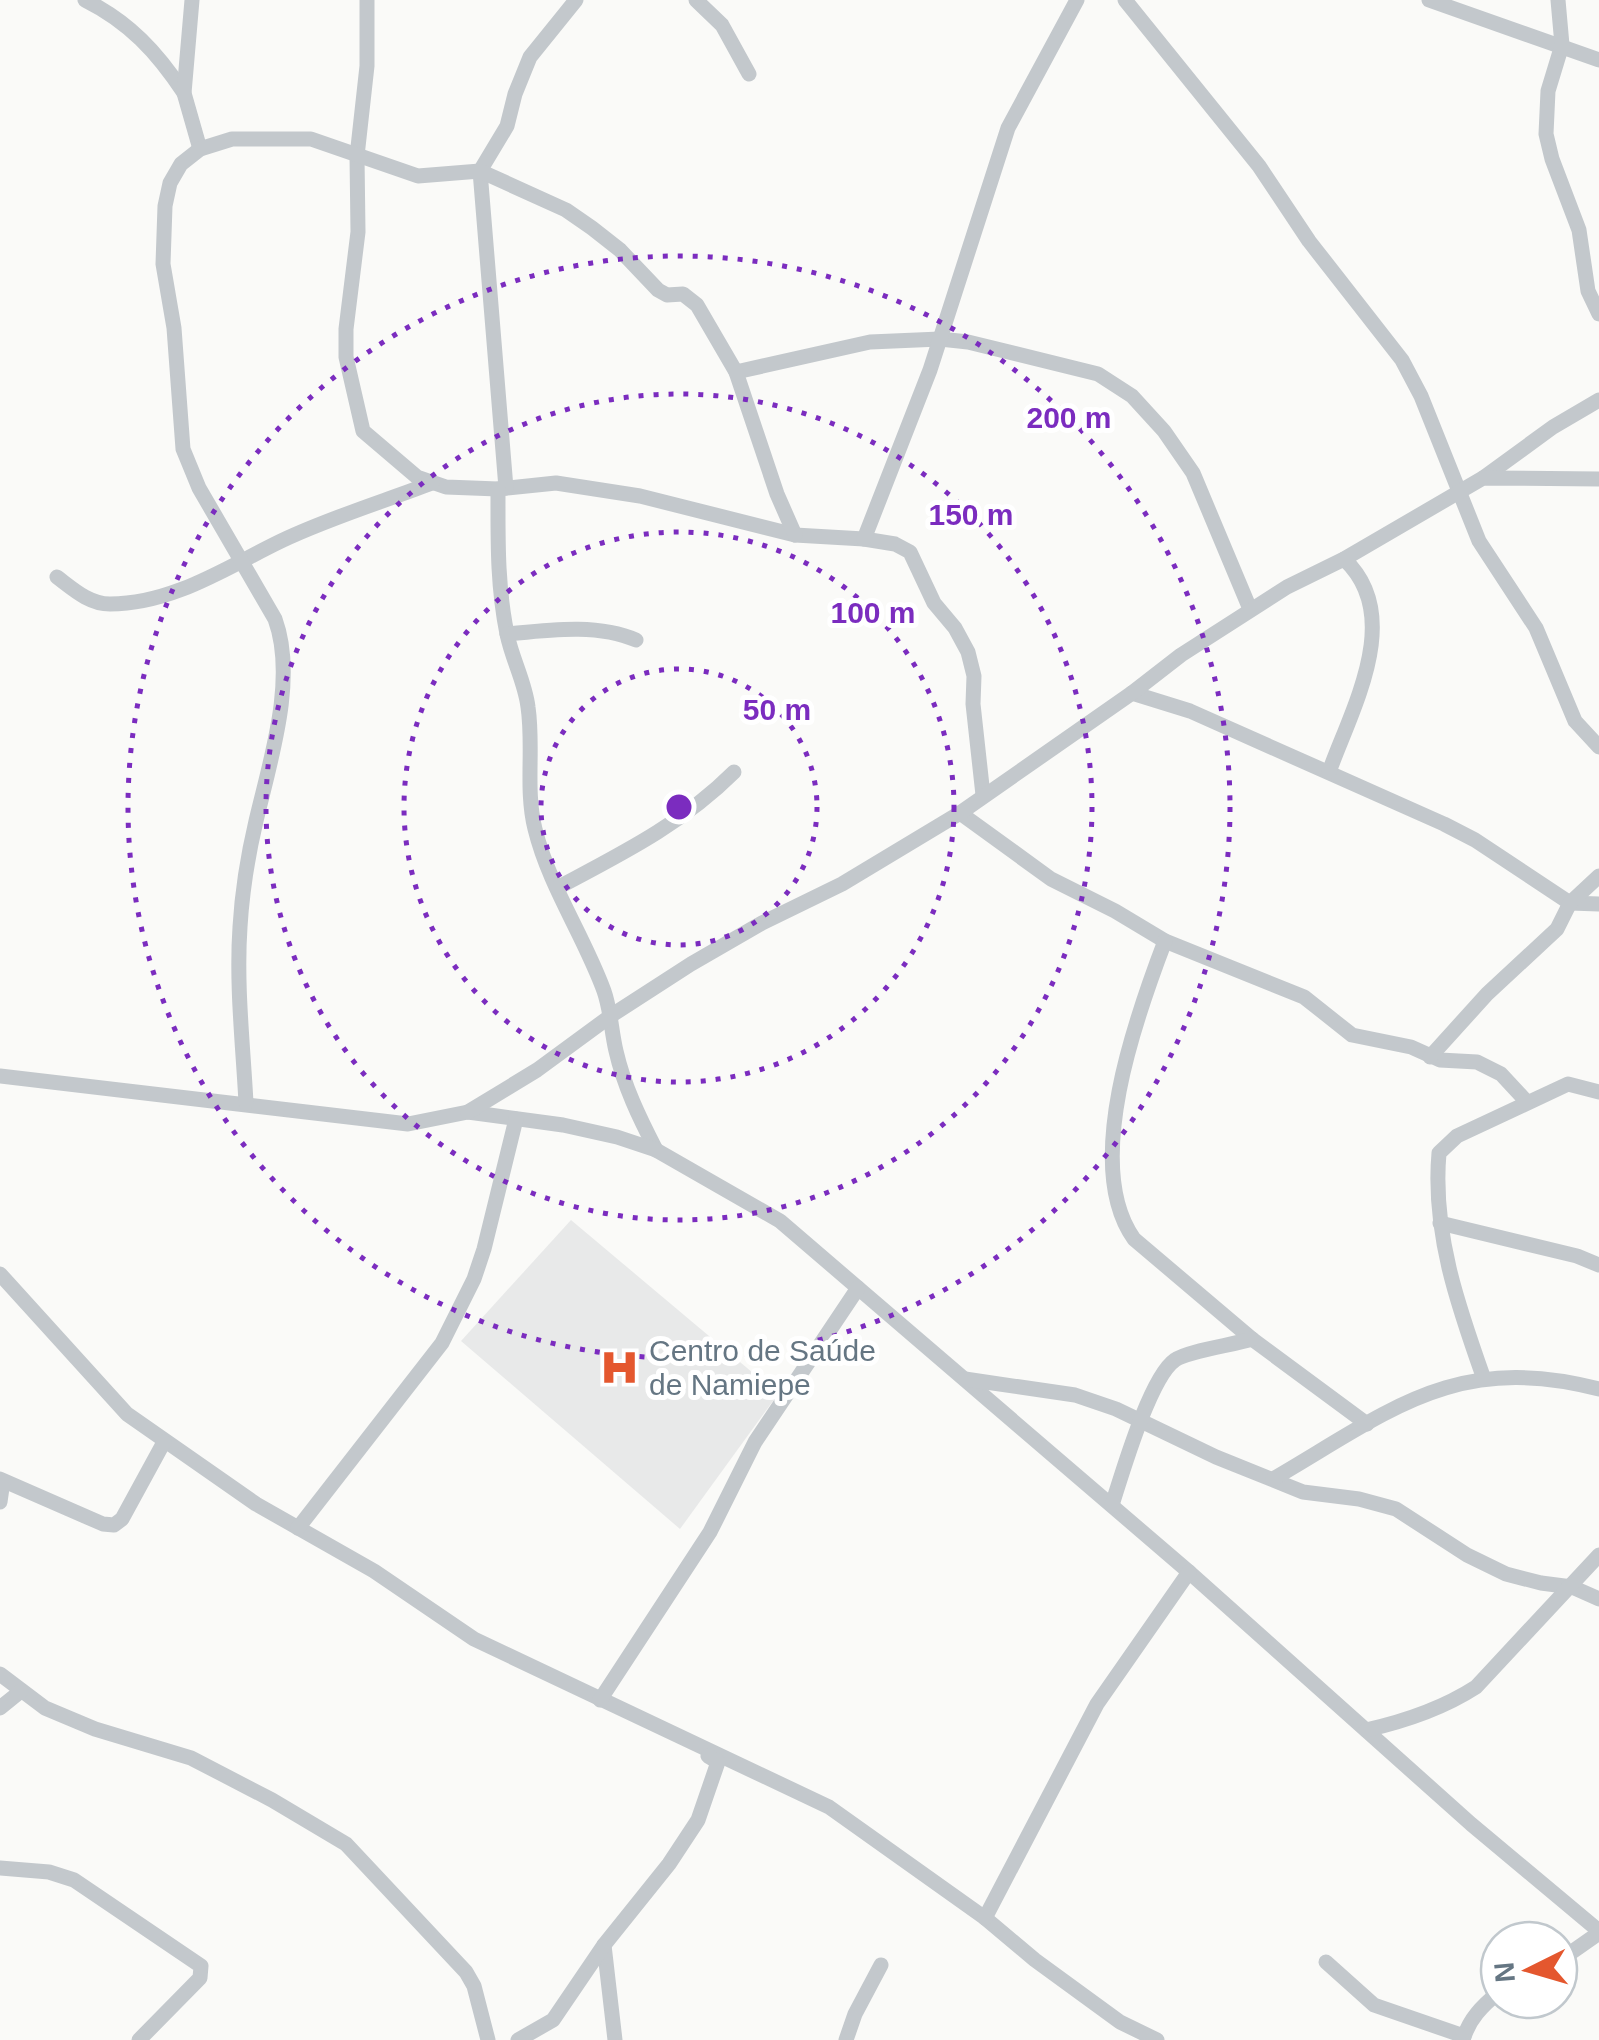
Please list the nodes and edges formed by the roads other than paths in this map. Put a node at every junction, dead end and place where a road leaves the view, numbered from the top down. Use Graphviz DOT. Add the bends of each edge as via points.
graph roads {
  1 [pos="85,0"];
  2 [pos="192,0"];
  3 [pos="367,0"];
  4 [pos="576,0"];
  5 [pos="696,0"];
  6 [pos="1077,0"];
  7 [pos="1125,0"];
  8 [pos="1429,0"];
  9 [pos="1558,0"];
  10 [pos="1562,44"];
  11 [pos="1599,60"];
  12 [pos="749,74"];
  13 [pos="184,93"];
  14 [pos="200,149"];
  15 [pos="357,156"];
  16 [pos="480,171"];
  17 [pos="1599,314"];
  18 [pos="940,339"];
  19 [pos="736,372"];
  20 [pos="1599,400"];
  21 [pos="1483,478"];
  22 [pos="1599,479"];
  23 [pos="432,483"];
  24 [pos="502,489"];
  25 [pos="1460,494"];
  26 [pos="794,536"];
  27 [pos="864,540"];
  28 [pos="1344,559"];
  29 [pos="240,562"];
  30 [pos="56,578"];
  31 [pos="1250,610"];
  32 [pos="507,634"];
  33 [pos="636,640"];
  34 [pos="1132,694"];
  35 [pos="1599,748"];
  36 [pos="734,772"];
  37 [pos="1329,772"];
  38 [pos="983,795"];
  39 [pos="960,814"];
  40 [pos="1599,876"];
  41 [pos="557,888"];
  42 [pos="1570,903"];
  43 [pos="1599,904"];
  44 [pos="1165,941"];
  45 [pos="612,1015"];
  46 [pos="1430,1057"];
  47 [pos="0,1076"];
  48 [pos="1599,1092"];
  49 [pos="1526,1101"];
  50 [pos="246,1103"];
  51 [pos="468,1112"];
  52 [pos="516,1118"];
  53 [pos="656,1150"];
  54 [pos="1440,1223"];
  55 [pos="1599,1264"];
  56 [pos="0,1274"];
  57 [pos="858,1288"];
  58 [pos="1252,1340"];
  59 [pos="965,1378"];
  60 [pos="1484,1379"];
  61 [pos="1599,1389"];
  62 [pos="1139,1420"];
  63 [pos="1367,1424"];
  64 [pos="164,1442"];
  65 [pos="2,1480"];
  66 [pos="1273,1480"];
  67 [pos="0,1502"];
  68 [pos="1112,1505"];
  69 [pos="298,1528"];
  70 [pos="1599,1556"];
  71 [pos="1189,1572"];
  72 [pos="1572,1587"];
  73 [pos="1599,1599"];
  74 [pos="0,1674"];
  75 [pos="22,1690"];
  76 [pos="600,1700"];
  77 [pos="0,1708"];
  78 [pos="1366,1730"];
  79 [pos="688,1742"];
  80 [pos="0,1868"];
  81 [pos="985,1918"];
  82 [pos="1599,1932"];
  83 [pos="604,1945"];
  84 [pos="1326,1962"];
  85 [pos="881,1964"];
  86 [pos="1479,2010"];
  87 [pos="1120,2022"];
  88 [pos="1463,2038"];
  89 [pos="138,2040"];
  90 [pos="488,2040"];
  91 [pos="518,2040"];
  92 [pos="615,2040"];
  93 [pos="846,2040"];
  94 [pos="1113,2040"];
  95 [pos="1156,2040"];
  1 -- 13 [label="street" via="144,40"];
  2 -- 13 [label="street"];
  3 -- 15 [label="street"];
  4 -- 16 [label="street" via="530,57 507,126"];
  5 -- 12 [label="street" via="722,25"];
  6 -- 18 [label="street" via="1008,128"];
  7 -- 25 [label="street" via="1390,341 1421,396"];
  8 -- 10 [label="street"];
  9 -- 10 [label="street"];
  10 -- 11 [label="street"];
  10 -- 17 [label="street" via="1548,92 1546,134"];
  13 -- 14 [label="street"];
  14 -- 15 [label="street" via="232,140 311,139"];
  14 -- 29 [label="street" via="170,183 164,264 183,449"];
  15 -- 16 [label="street" via="418,176"];
  15 -- 23 [label="street" via="358,232 346,357 363,432"];
  16 -- 19 [label="street" via="566,210 620,250 662,293 689,297"];
  16 -- 24 [label="street"];
  18 -- 19 [label="street" via="870,342"];
  18 -- 27 [label="street"];
  18 -- 31 [label="street" via="1098,374 1132,396 1192,473"];
  19 -- 26 [label="street"];
  20 -- 21 [label="street"];
  21 -- 22 [label="street"];
  21 -- 25 [label="street"];
  23 -- 24 [label="street"];
  23 -- 29 [label="street"];
  24 -- 26 [label="street" via="556,483 640,496"];
  24 -- 32 [label="street" via="496,552"];
  25 -- 28 [label="street"];
  25 -- 35 [label="street" via="1479,541 1549,654 1575,721"];
  26 -- 27 [label="street"];
  27 -- 38 [label="street" via="910,552 934,603 962,640 974,676"];
  28 -- 31 [label="street"];
  28 -- 37 [label="street" via="1367,593 1373,639"];
  29 -- 30 [label="street" via="140,602 90,601"];
  29 -- 50 [label="street" via="275,619 282,651 278,727 240,925"];
  31 -- 34 [label="street"];
  32 -- 33 [label="street" via="600,630"];
  32 -- 41 [label="street" via="532,734 535,830"];
  34 -- 37 [label="street" via="1190,711"];
  34 -- 38 [label="street"];
  36 -- 41 [label="street" via="661,833"];
  37 -- 42 [label="street" via="1474,840"];
  38 -- 39 [label="street"];
  39 -- 44 [label="street" via="1051,880"];
  39 -- 45 [label="street" via="762,922"];
  40 -- 42 [label="street"];
  41 -- 45 [label="street"];
  42 -- 43 [label="street"];
  42 -- 46 [label="street" via="1557,929"];
  44 -- 46 [label="street" via="1304,997 1352,1035"];
  44 -- 58 [label="street" via="1122,1080 1115,1197 1134,1239"];
  45 -- 51 [label="street"];
  45 -- 53 [label="street" via="624,1082"];
  46 -- 49 [label="street" via="1477,1062"];
  47 -- 50 [label="street"];
  48 -- 49 [label="street" via="1568,1084"];
  49 -- 54 [label="street" via="1439,1153"];
  50 -- 51 [label="street" via="408,1124"];
  51 -- 52 [label="street"];
  52 -- 53 [label="street"];
  52 -- 69 [label="street" via="474,1280 442,1343"];
  53 -- 57 [label="street" via="780,1221"];
  54 -- 55 [label="street"];
  54 -- 60 [label="street"];
  56 -- 64 [label="street" via="127,1414"];
  57 -- 59 [label="street"];
  57 -- 76 [label="street" via="754,1442 710,1532"];
  58 -- 62 [label="street" via="1176,1359"];
  58 -- 63 [label="street"];
  59 -- 62 [label="street" via="1075,1395"];
  59 -- 68 [label="street"];
  60 -- 61 [label="street" via="1528,1376"];
  60 -- 63 [label="street" via="1413,1398"];
  62 -- 66 [label="street"];
  62 -- 68 [label="street"];
  63 -- 66 [label="street"];
  64 -- 65 [label="street" via="114,1525"];
  64 -- 69 [label="street"];
  65 -- 67 [label="street"];
  66 -- 72 [label="street" via="1302,1492 1381,1503 1506,1574"];
  68 -- 71 [label="street"];
  69 -- 76 [label="street" via="474,1639"];
  70 -- 72 [label="street"];
  71 -- 78 [label="street"];
  71 -- 81 [label="street" via="1097,1704"];
  72 -- 73 [label="street"];
  72 -- 78 [label="street" via="1476,1687 1412,1719"];
  74 -- 75 [label="street"];
  75 -- 77 [label="street"];
  75 -- 90 [label="street" via="74,1722 191,1758 346,1844 466,1972"];
  76 -- 79 [label="street"];
  78 -- 82 [label="street"];
  79 -- 81 [label="street" via="828,1808"];
  79 -- 83 [label="street" via="718,1762 698,1820"];
  80 -- 89 [label="street" via="74,1880 201,1966 200,1978"];
  81 -- 87 [label="street"];
  83 -- 91 [label="street" via="553,2020"];
  83 -- 92 [label="street"];
  84 -- 88 [label="street" via="1374,2004"];
  85 -- 93 [label="street"];
  86 -- 88 [label="street"];
  87 -- 94 [label="street"];
  87 -- 95 [label="street"];
}
